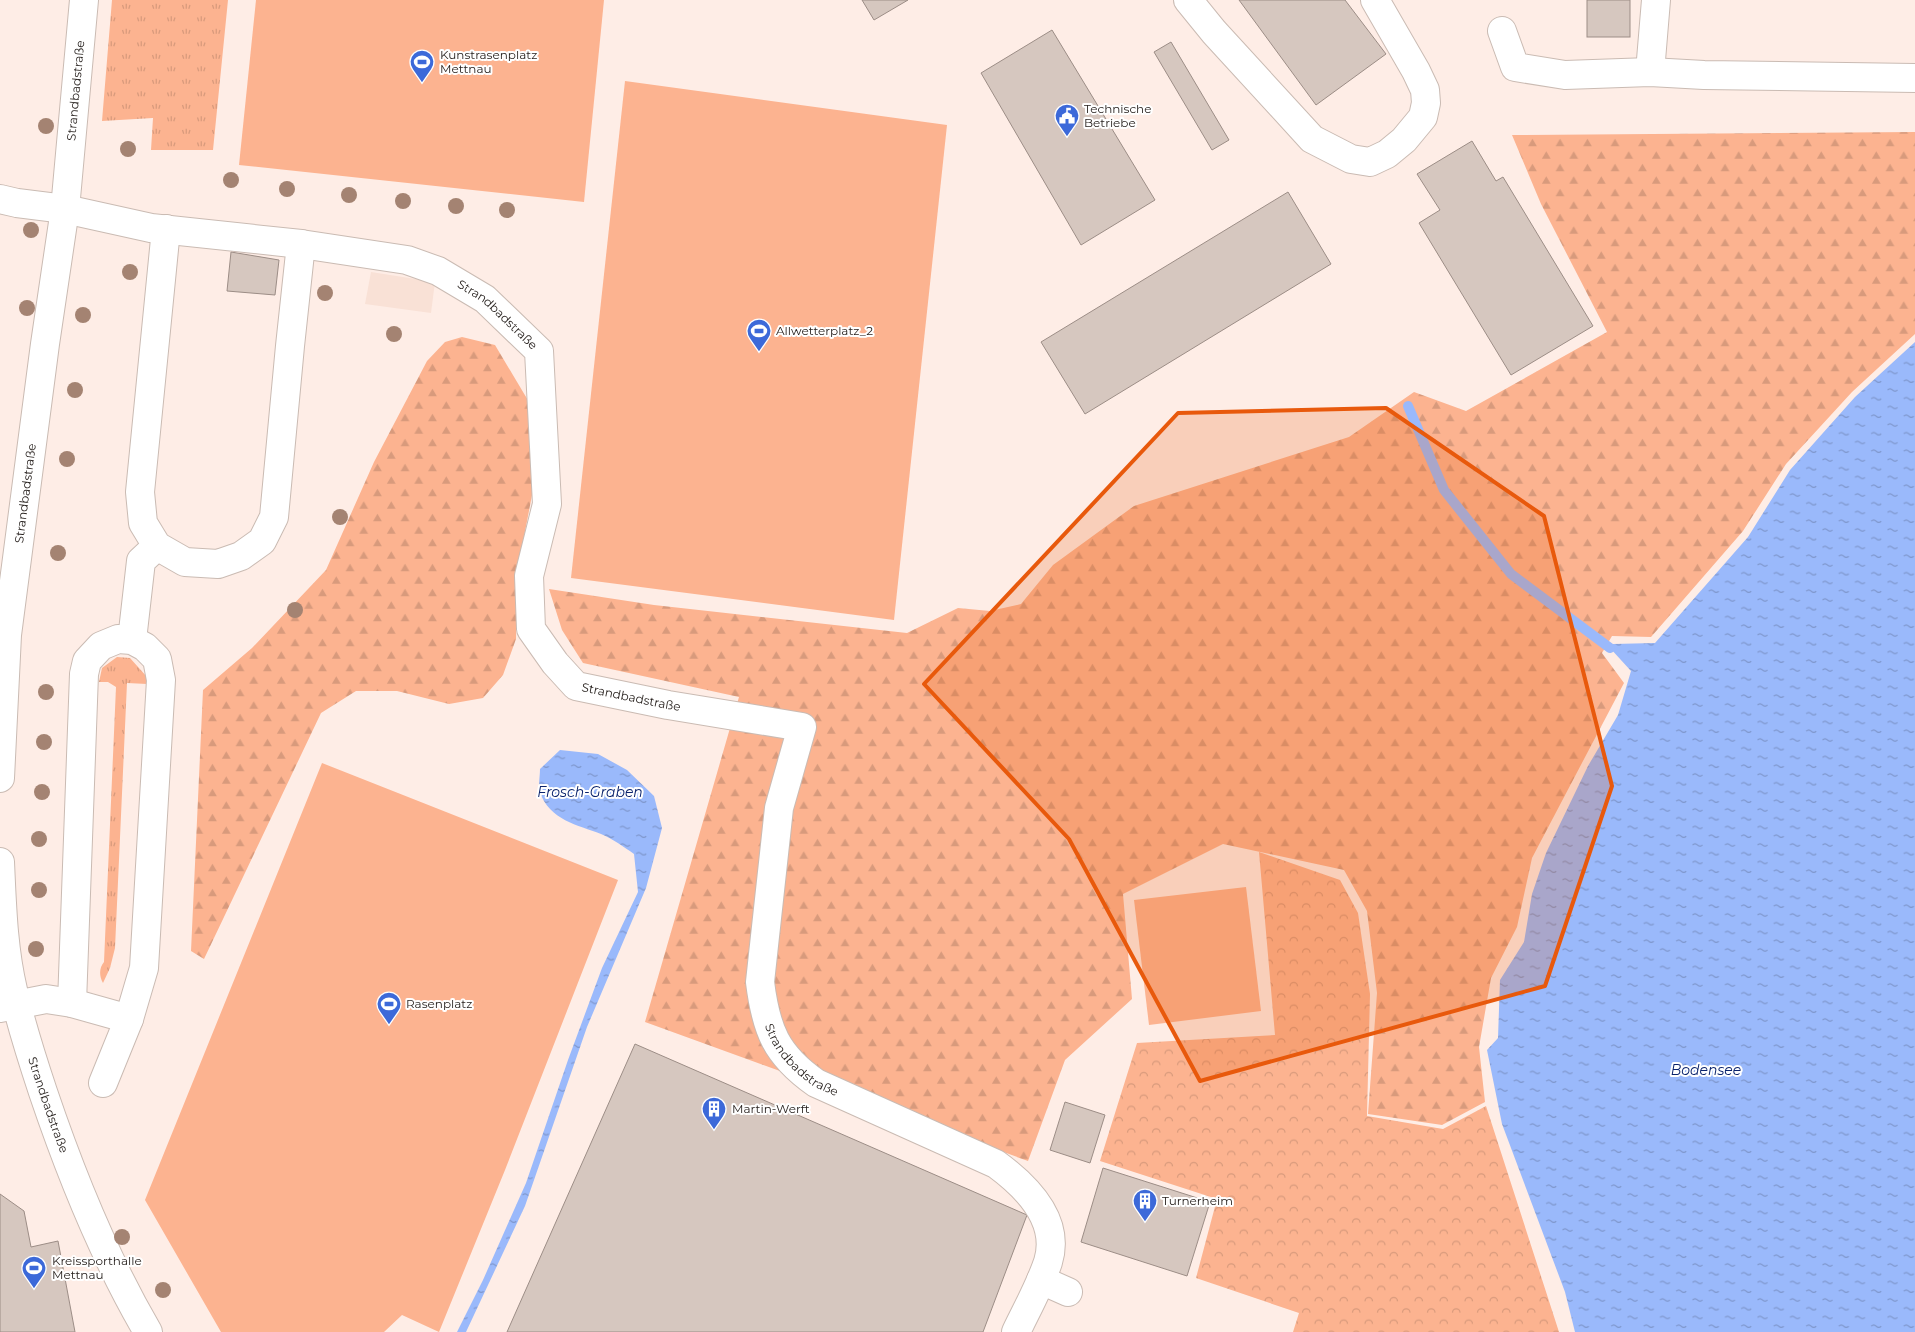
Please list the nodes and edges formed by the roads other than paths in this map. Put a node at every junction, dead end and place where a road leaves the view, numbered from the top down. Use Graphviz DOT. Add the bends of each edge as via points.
graph roads {
  1 [pos="84,0"];
  2 [pos="1188,0"];
  3 [pos="1375,0"];
  4 [pos="1656,0"];
  5 [pos="1502,31"];
  6 [pos="1650,72"];
  7 [pos="1915,78"];
  8 [pos="0,199"];
  9 [pos="65,209"];
  10 [pos="166,229"];
  11 [pos="301,244"];
  12 [pos="157,546"];
  13 [pos="132,640"];
  14 [pos="0,778"];
  15 [pos="0,862"];
  16 [pos="72,1003"];
  17 [pos="9,1006"];
  18 [pos="129,1019"];
  19 [pos="104,1083"];
  20 [pos="1041,1280"];
  21 [pos="1068,1292"];
  22 [pos="148,1332"];
  23 [pos="1016,1332"];
  1 -- 9 [label="street, Strandbadstraße"];
  2 -- 3 [label="street" via="1312,139 1351,160 1370,162 1387,154 1404,140 1423,117 1426,103 1425,90 1416,71"];
  4 -- 6 [label="street"];
  5 -- 6 [label="street" via="1515,67 1565,75"];
  6 -- 7 [label="street"];
  8 -- 9 [label="street, Strandbadstraße"];
  9 -- 10 [label="street, Strandbadstraße"];
  9 -- 14 [label="street, Strandbadstraße" via="8,635"];
  10 -- 11 [label="street, Strandbadstraße"];
  10 -- 12 [label="street" via="140,492 143,523"];
  11 -- 12 [label="street" via="274,517 262,541 241,556 218,564 185,562"];
  11 -- 20 [label="street, Strandbadstraße" via="406,260 438,271 485,299 539,351 547,504 529,576 531,628 555,664 576,686 802,727 778,808 760,982 763,1006 779,1048 797,1069 816,1083 996,1164 1016,1179 1032,1195 1048,1226 1049,1260"];
  12 -- 13 [label="street" via="141,561"];
  13 -- 16 [label="street" via="118,639 101,646 87,661 84,674"];
  13 -- 18 [label="street" via="157,659 161,680 144,968"];
  15 -- 17 [label="street, Strandbadstraße" via="4,926 13,989"];
  16 -- 17 [label="street" via="46,999"];
  16 -- 18 [label="street"];
  17 -- 22 [label="street, Strandbadstraße" via="34,1062 81,1193 130,1301"];
  18 -- 19 [label="street"];
  20 -- 21 [label="street"];
  20 -- 23 [label="street"];
}
